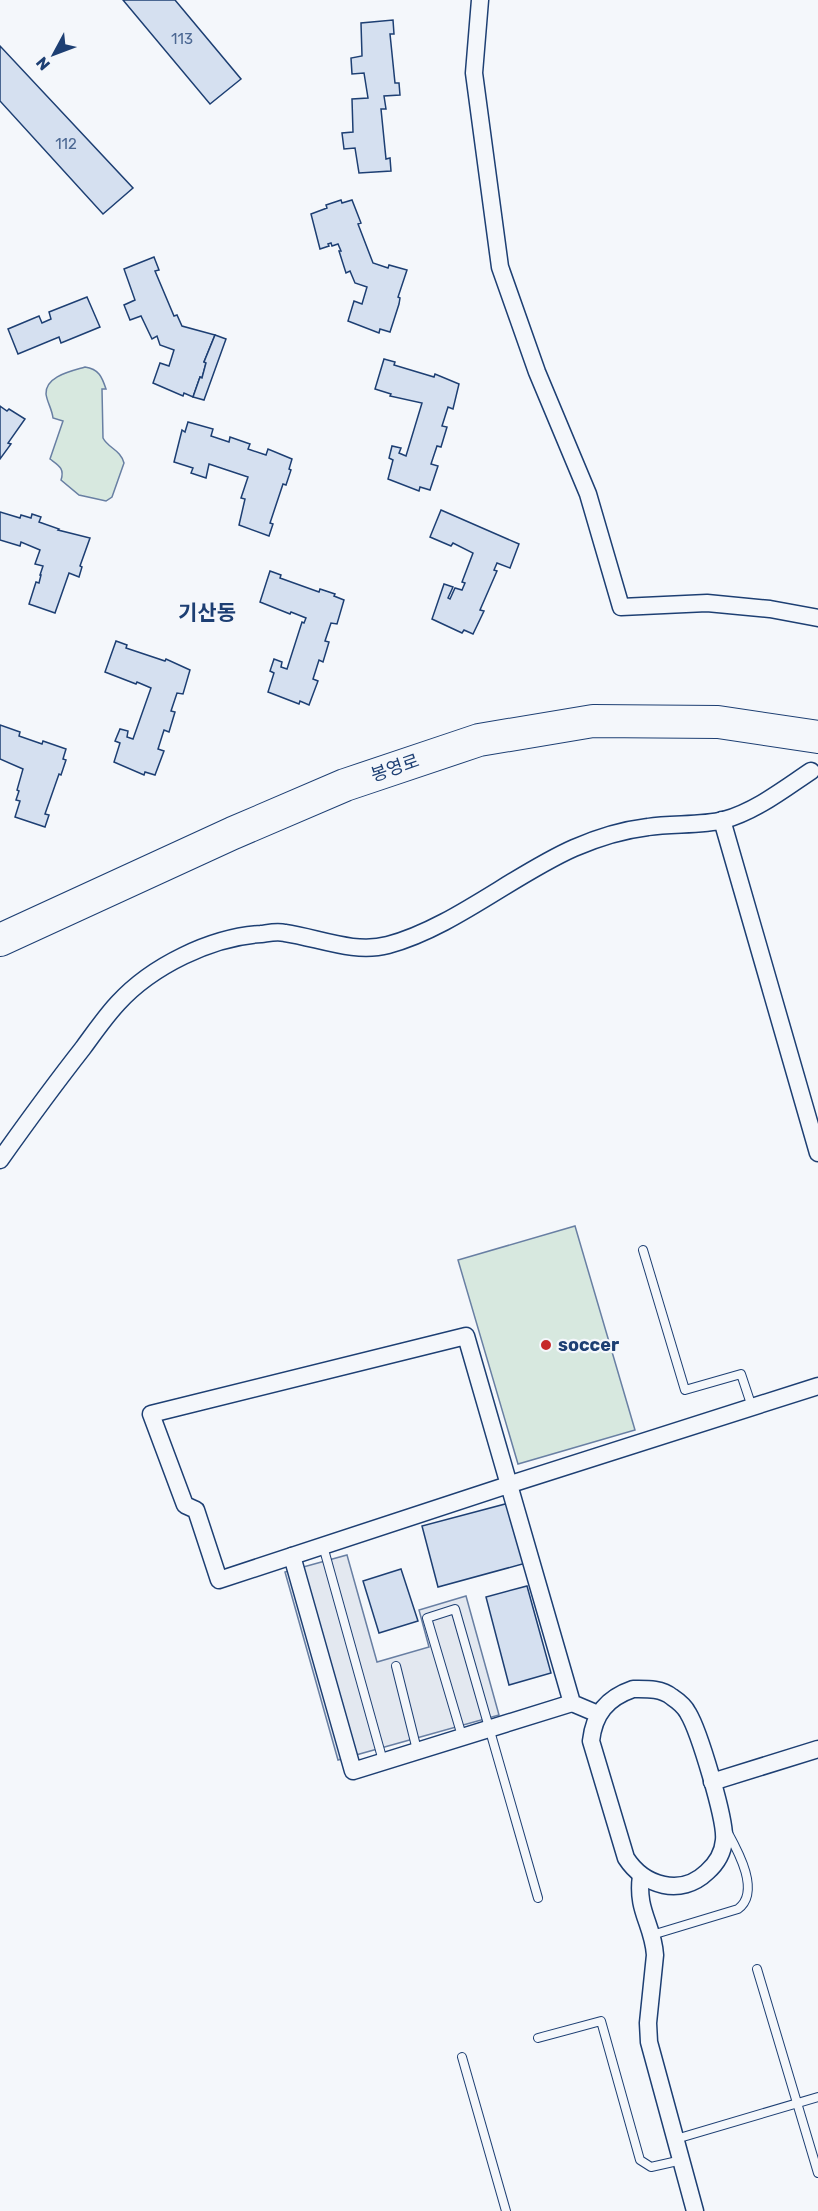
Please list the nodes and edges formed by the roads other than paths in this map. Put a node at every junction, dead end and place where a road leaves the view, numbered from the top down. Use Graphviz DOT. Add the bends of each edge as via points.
graph roads {
  1 [pos="480,0"];
  2 [pos="818,618"];
  3 [pos="818,737"];
  4 [pos="811,771"];
  5 [pos="722,820"];
  6 [pos="0,940"];
  7 [pos="818,1153"];
  8 [pos="0,1160"];
  9 [pos="643,1250"];
  10 [pos="818,1386"];
  11 [pos="752,1407"];
  12 [pos="508,1485"];
  13 [pos="323,1546"];
  14 [pos="292,1556"];
  15 [pos="396,1666"];
  16 [pos="572,1702"];
  17 [pos="598,1714"];
  18 [pos="490,1728"];
  19 [pos="462,1736"];
  20 [pos="818,1749"];
  21 [pos="417,1750"];
  22 [pos="383,1761"];
  23 [pos="712,1782"];
  24 [pos="723,1825"];
  25 [pos="642,1876"];
  26 [pos="538,1898"];
  27 [pos="652,1935"];
  28 [pos="757,1969"];
  29 [pos="538,2038"];
  30 [pos="462,2056"];
  31 [pos="818,2097"];
  32 [pos="797,2103"];
  33 [pos="676,2139"];
  34 [pos="682,2160"];
  35 [pos="818,2173"];
  36 [pos="506,2211"];
  37 [pos="695,2211"];
  1 -- 2 [label="street" via="474,73 500,267 537,372 588,494 621,607 707,603"];
  3 -- 6 [label="highway, 봉영로" via="718,722 593,721 479,740 345,785 233,832"];
  4 -- 5 [label="street" via="749,810"];
  5 -- 7 [label="street"];
  5 -- 8 [label="street" via="648,827 575,847 424,932 389,945 356,947 283,932 245,935 184,955 119,1002"];
  9 -- 11 [label="lane" via="685,1390 741,1374"];
  10 -- 11 [label="street"];
  11 -- 12 [label="street"];
  12 -- 13 [label="street"];
  12 -- 14 [label="street" via="466,1336 151,1414 184,1505 196,1510 219,1580"];
  12 -- 16 [label="street"];
  13 -- 14 [label="street"];
  13 -- 22 [label="lane"];
  14 -- 22 [label="street" via="352,1770"];
  15 -- 21 [label="lane"];
  16 -- 17 [label="street"];
  16 -- 18 [label="street"];
  17 -- 23 [label="street" via="618,1694 633,1689 655,1689 671,1696 693,1722"];
  17 -- 25 [label="street" via="591,1742 626,1858"];
  18 -- 19 [label="street"];
  18 -- 19 [label="lane" via="455,1609 427,1618"];
  18 -- 26 [label="lane"];
  19 -- 21 [label="street"];
  20 -- 23 [label="street"];
  21 -- 22 [label="street"];
  23 -- 24 [label="street"];
  24 -- 25 [label="street" via="721,1853 702,1878 671,1887"];
  24 -- 27 [label="lane" via="739,1852 748,1886 743,1905"];
  25 -- 27 [label="street" via="639,1892"];
  27 -- 33 [label="street" via="655,1966 649,2042"];
  28 -- 32 [label="lane"];
  29 -- 34 [label="lane" via="601,2021 640,2160 651,2167"];
  30 -- 36 [label="lane"];
  31 -- 32 [label="lane"];
  32 -- 33 [label="lane"];
  32 -- 35 [label="lane"];
  33 -- 34 [label="street"];
  34 -- 37 [label="street"];
}
